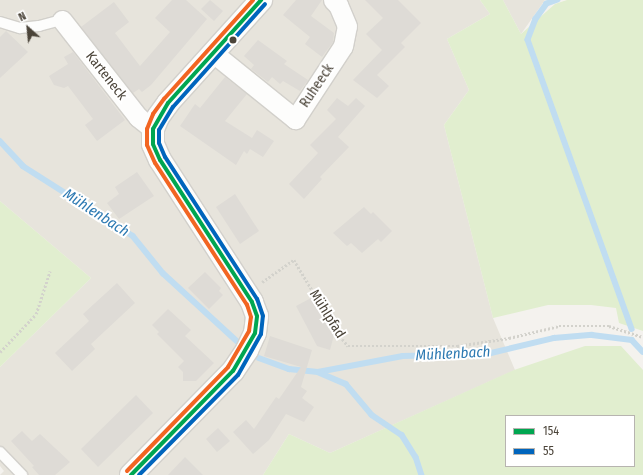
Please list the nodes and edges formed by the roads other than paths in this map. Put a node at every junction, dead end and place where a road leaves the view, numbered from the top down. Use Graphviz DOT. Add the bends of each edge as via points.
graph roads {
  1 [pos="261,0"];
  2 [pos="333,0"];
  3 [pos="62,20"];
  4 [pos="0,22"];
  5 [pos="212,52"];
  6 [pos="153,129"];
  7 [pos="0,452"];
  8 [pos="22,475"];
  9 [pos="131,475"];
  1 -- 5 [label="street"];
  2 -- 5 [label="street, Ruheeck" via="348,26 344,46 295,119"];
  3 -- 4 [label="lane" via="20,28"];
  3 -- 6 [label="street, Karteneck" via="138,117"];
  5 -- 6 [label="street" via="168,103"];
  6 -- 9 [label="street" via="154,144 160,160 247,293 257,316 255,333 233,371"];
  7 -- 8 [label="lane"];
}
